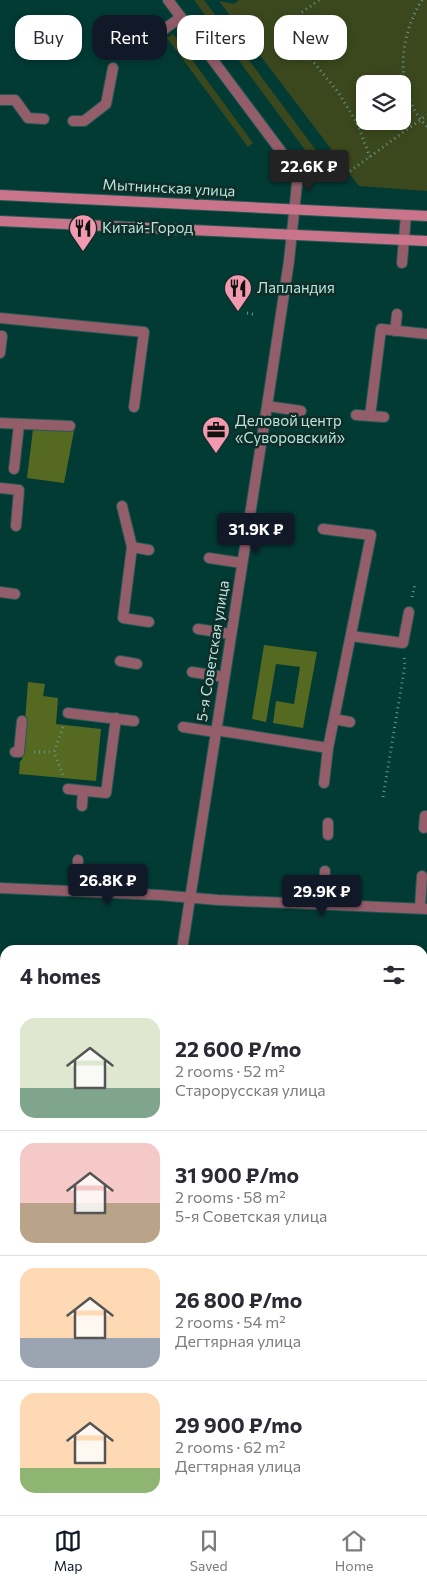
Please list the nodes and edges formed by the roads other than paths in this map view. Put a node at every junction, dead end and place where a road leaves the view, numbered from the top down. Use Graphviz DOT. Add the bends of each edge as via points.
graph roads {
  1 [pos="168,0"];
  2 [pos="179,15"];
  3 [pos="213,60"];
  4 [pos="113,68"];
  5 [pos="0,100"];
  6 [pos="44,120"];
  7 [pos="73,121"];
  8 [pos="0,195"];
  9 [pos="295,209"];
  10 [pos="406,215"];
  11 [pos="427,216"];
  12 [pos="0,221"];
  13 [pos="292,234"];
  14 [pos="404,239"];
  15 [pos="427,241"];
  16 [pos="402,263"];
  17 [pos="397,314"];
  18 [pos="0,318"];
  19 [pos="395,330"];
  20 [pos="427,334"];
  21 [pos="0,336"];
  22 [pos="0,353"];
  23 [pos="267,406"];
  24 [pos="134,407"];
  25 [pos="301,411"];
  26 [pos="356,415"];
  27 [pos="370,416"];
  28 [pos="384,417"];
  29 [pos="0,423"];
  30 [pos="19,425"];
  31 [pos="70,426"];
  32 [pos="14,469"];
  33 [pos="0,488"];
  34 [pos="122,506"];
  35 [pos="16,526"];
  36 [pos="323,529"];
  37 [pos="132,547"];
  38 [pos="149,550"];
  39 [pos="209,558"];
  40 [pos="242,563"];
  41 [pos="0,592"];
  42 [pos="15,594"];
  43 [pos="409,612"];
  44 [pos="149,622"];
  45 [pos="198,629"];
  46 [pos="231,634"];
  47 [pos="351,636"];
  48 [pos="120,661"];
  49 [pos="137,664"];
  50 [pos="192,672"];
  51 [pos="224,677"];
  52 [pos="68,713"];
  53 [pos="116,718"];
  54 [pos="334,719"];
  55 [pos="134,720"];
  56 [pos="22,721"];
  57 [pos="350,722"];
  58 [pos="183,727"];
  59 [pos="215,731"];
  60 [pos="328,748"];
  61 [pos="15,752"];
  62 [pos="324,783"];
  63 [pos="68,789"];
  64 [pos="84,791"];
  65 [pos="82,806"];
  66 [pos="427,816"];
  67 [pos="328,823"];
  68 [pos="424,828"];
  69 [pos="328,835"];
  70 [pos="78,860"];
  71 [pos="325,871"];
  72 [pos="422,876"];
  73 [pos="0,888"];
  74 [pos="76,892"];
  75 [pos="190,898"];
  76 [pos="323,905"];
  77 [pos="424,909"];
  78 [pos="183,945"];
  1 -- 2 [label="street, 5-я Советская улица"];
  3 -- 9 [label="street, 5-я Советская улица" via="298,174"];
  4 -- 7 [label="street" via="106,104 84,122"];
  5 -- 6 [label="street" via="15,100 28,118"];
  8 -- 9 [label="street, Мытнинская улица"];
  9 -- 10 [label="street, Мытнинская улица"];
  9 -- 13 [label="street, 5-я Советская улица"];
  10 -- 11 [label="street, Мытнинская улица"];
  10 -- 14 [label="street"];
  12 -- 13 [label="street"];
  13 -- 14 [label="street"];
  13 -- 23 [label="street, 5-я Советская улица"];
  14 -- 15 [label="street"];
  14 -- 16 [label="street"];
  17 -- 19 [label="street"];
  18 -- 24 [label="street" via="144,332"];
  19 -- 20 [label="street"];
  19 -- 27 [label="street" via="382,329"];
  21 -- 22 [label="street"];
  23 -- 25 [label="street"];
  23 -- 40 [label="street, 5-я Советская улица"];
  26 -- 27 [label="street"];
  27 -- 28 [label="street"];
  29 -- 30 [label="street"];
  30 -- 31 [label="street"];
  30 -- 32 [label="street"];
  33 -- 35 [label="street" via="19,490"];
  34 -- 37 [label="street"];
  36 -- 47 [label="street" via="371,535"];
  37 -- 38 [label="street"];
  37 -- 44 [label="street" via="123,618"];
  39 -- 40 [label="street"];
  40 -- 46 [label="street, 5-я Советская улица"];
  41 -- 42 [label="street"];
  43 -- 47 [label="street" via="403,643"];
  45 -- 46 [label="street"];
  46 -- 51 [label="street, 5-я Советская улица"];
  47 -- 54 [label="street"];
  48 -- 49 [label="street"];
  50 -- 51 [label="street"];
  51 -- 59 [label="street, 5-я Советская улица"];
  52 -- 53 [label="street"];
  53 -- 55 [label="street"];
  53 -- 64 [label="street" via="106,793"];
  54 -- 57 [label="street"];
  54 -- 60 [label="street"];
  56 -- 61 [label="street" via="19,752"];
  58 -- 59 [label="street"];
  59 -- 60 [label="street"];
  59 -- 75 [label="street, 5-я Советская улица"];
  60 -- 62 [label="street"];
  63 -- 64 [label="street"];
  64 -- 65 [label="street"];
  66 -- 68 [label="street" via="424,816"];
  67 -- 69 [label="street"];
  70 -- 74 [label="street"];
  71 -- 76 [label="street"];
  72 -- 77 [label="street"];
  73 -- 74 [label="street"];
  74 -- 75 [label="street"];
  75 -- 76 [label="street"];
  75 -- 78 [label="street, 5-я Советская улица"];
  76 -- 77 [label="street"];
}
